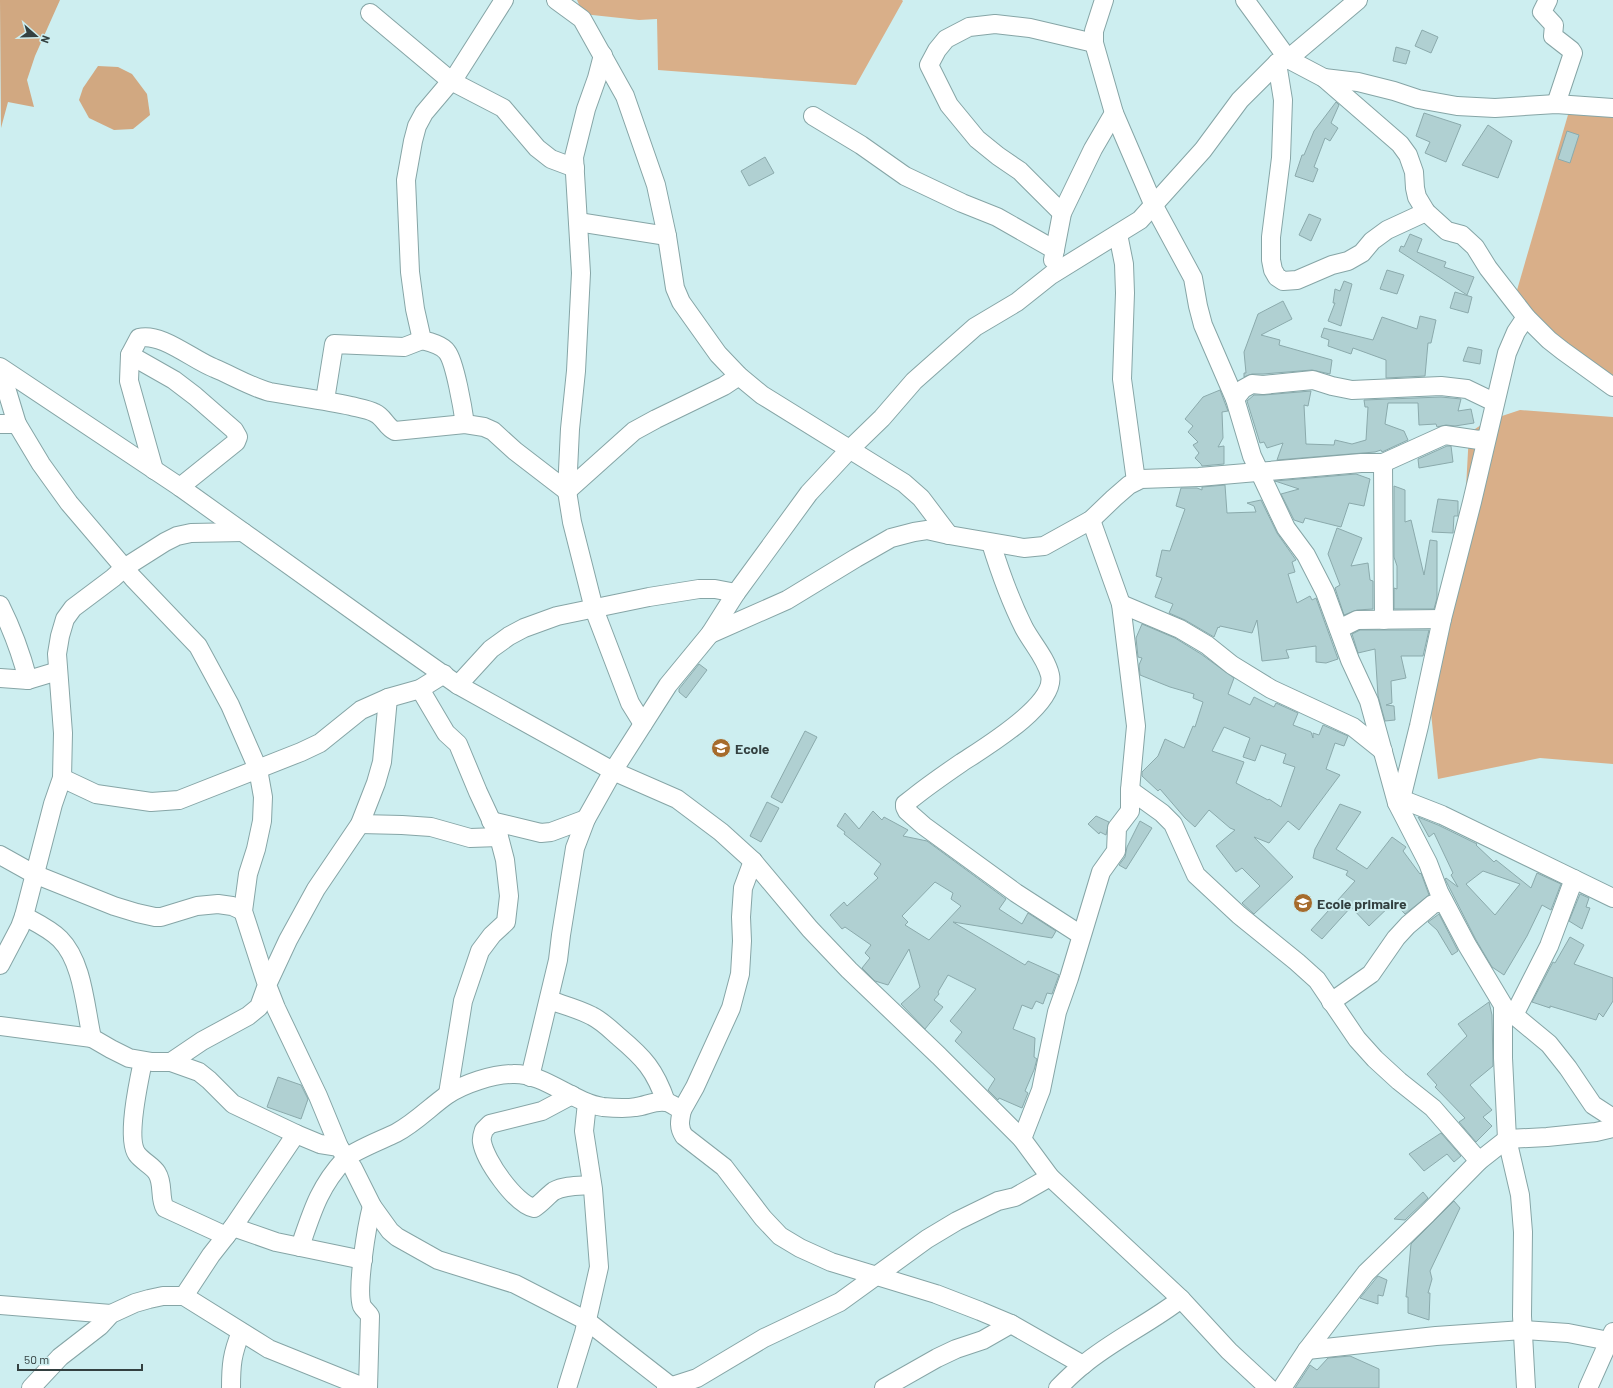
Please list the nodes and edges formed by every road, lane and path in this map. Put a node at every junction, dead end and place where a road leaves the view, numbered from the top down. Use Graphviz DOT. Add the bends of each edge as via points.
graph roads {
  1 [pos="504,0"];
  2 [pos="556,0"];
  3 [pos="1245,0"];
  4 [pos="1358,0"];
  5 [pos="1548,0"];
  6 [pos="1105,1"];
  7 [pos="370,14"];
  8 [pos="1094,43"];
  9 [pos="603,55"];
  10 [pos="1283,61"];
  11 [pos="1324,78"];
  12 [pos="451,81"];
  13 [pos="1556,104"];
  14 [pos="1613,108"];
  15 [pos="1114,113"];
  16 [pos="813,116"];
  17 [pos="575,168"];
  18 [pos="1154,206"];
  19 [pos="1426,212"];
  20 [pos="1062,213"];
  21 [pos="578,222"];
  22 [pos="1118,234"];
  23 [pos="667,236"];
  24 [pos="1055,250"];
  25 [pos="1050,275"];
  26 [pos="1526,317"];
  27 [pos="422,340"];
  28 [pos="130,355"];
  29 [pos="0,367"];
  30 [pos="739,376"];
  31 [pos="1613,387"];
  32 [pos="1235,399"];
  33 [pos="325,400"];
  34 [pos="1494,402"];
  35 [pos="8,424"];
  36 [pos="466,424"];
  37 [pos="1486,438"];
  38 [pos="850,449"];
  39 [pos="1382,463"];
  40 [pos="154,470"];
  41 [pos="1258,471"];
  42 [pos="1136,481"];
  43 [pos="180,487"];
  44 [pos="566,491"];
  45 [pos="1091,520"];
  46 [pos="243,532"];
  47 [pos="949,536"];
  48 [pos="991,543"];
  49 [pos="124,568"];
  50 [pos="736,593"];
  51 [pos="0,604"];
  52 [pos="1120,604"];
  53 [pos="594,609"];
  54 [pos="1442,619"];
  55 [pos="1384,620"];
  56 [pos="1339,629"];
  57 [pos="710,634"];
  58 [pos="58,671"];
  59 [pos="444,674"];
  60 [pos="0,678"];
  61 [pos="28,680"];
  62 [pos="458,685"];
  63 [pos="420,688"];
  64 [pos="388,698"];
  65 [pos="643,724"];
  66 [pos="1383,751"];
  67 [pos="258,769"];
  68 [pos="613,771"];
  69 [pos="62,778"];
  70 [pos="1130,790"];
  71 [pos="1399,801"];
  72 [pos="586,819"];
  73 [pos="491,821"];
  74 [pos="360,824"];
  75 [pos="499,837"];
  76 [pos="0,855"];
  77 [pos="753,861"];
  78 [pos="34,874"];
  79 [pos="1574,879"];
  80 [pos="1613,898"];
  81 [pos="1444,902"];
  82 [pos="243,911"];
  83 [pos="24,916"];
  84 [pos="1081,935"];
  85 [pos="0,965"];
  86 [pos="267,985"];
  87 [pos="549,1000"];
  88 [pos="1331,1002"];
  89 [pos="1509,1010"];
  90 [pos="0,1026"];
  91 [pos="92,1038"];
  92 [pos="143,1061"];
  93 [pos="171,1062"];
  94 [pos="530,1076"];
  95 [pos="448,1094"];
  96 [pos="579,1099"];
  97 [pos="666,1102"];
  98 [pos="682,1110"];
  99 [pos="1613,1118"];
  100 [pos="1613,1128"];
  101 [pos="296,1134"];
  102 [pos="1022,1139"];
  103 [pos="1507,1139"];
  104 [pos="343,1152"];
  105 [pos="1479,1160"];
  106 [pos="1050,1177"];
  107 [pos="592,1185"];
  108 [pos="372,1206"];
  109 [pos="230,1231"];
  110 [pos="300,1247"];
  111 [pos="363,1260"];
  112 [pos="877,1276"];
  113 [pos="184,1296"];
  114 [pos="1181,1300"];
  115 [pos="0,1305"];
  116 [pos="111,1314"];
  117 [pos="587,1321"];
  118 [pos="1011,1324"];
  119 [pos="1523,1330"];
  120 [pos="241,1332"];
  121 [pos="1611,1337"];
  122 [pos="1307,1350"];
  123 [pos="1083,1365"];
  124 [pos="338,1383"];
  125 [pos="31,1388"];
  126 [pos="231,1388"];
  127 [pos="367,1388"];
  128 [pos="567,1388"];
  129 [pos="670,1388"];
  130 [pos="884,1388"];
  131 [pos="1058,1388"];
  132 [pos="1269,1388"];
  133 [pos="1282,1388"];
  134 [pos="1526,1388"];
  135 [pos="1588,1388"];
  1 -- 12 [label="street"];
  2 -- 9 [label="street" via="582,19"];
  3 -- 10 [label="street"];
  4 -- 10 [label="street"];
  5 -- 13 [label="street" via="1542,12 1554,25 1553,36 1573,53"];
  6 -- 8 [label="street" via="1094,31"];
  7 -- 12 [label="street"];
  8 -- 15 [label="street"];
  8 -- 20 [label="street" via="1030,28 995,24 976,26 946,39 929,65 949,105 976,139 1020,171"];
  9 -- 17 [label="street" via="577,142"];
  9 -- 23 [label="street" via="628,103 656,186"];
  10 -- 11 [label="street"];
  10 -- 18 [label="street" via="1240,100 1203,150 1167,188"];
  10 -- 19 [label="street" via="1281,158 1271,237 1271,260 1277,277 1283,281 1297,280 1332,264 1348,261 1362,253 1372,241 1387,230"];
  11 -- 13 [label="street" via="1358,82 1394,90 1418,99 1456,106 1495,108"];
  11 -- 19 [label="street" via="1400,144 1408,155 1414,172 1414,188"];
  12 -- 17 [label="street" via="503,108 537,148 551,159"];
  12 -- 27 [label="street" via="424,113 417,126 406,180 410,272"];
  13 -- 14 [label="street"];
  15 -- 18 [label="street"];
  15 -- 20 [label="street" via="1093,149"];
  16 -- 24 [label="street" via="905,176 997,217"];
  17 -- 21 [label="street"];
  18 -- 22 [label="street" via="1140,220"];
  18 -- 32 [label="street" via="1193,278 1203,325"];
  19 -- 26 [label="street" via="1447,232 1462,235 1475,247"];
  20 -- 24 [label="street"];
  21 -- 23 [label="street"];
  21 -- 44 [label="street" via="580,308"];
  22 -- 25 [label="street"];
  22 -- 42 [label="street" via="1124,264 1125,293 1122,379"];
  23 -- 30 [label="street" via="675,288 681,302 718,354"];
  24 -- 25 [label="street"];
  25 -- 38 [label="street" via="1017,302 976,327 914,381 882,418"];
  26 -- 31 [label="street" via="1563,351"];
  26 -- 34 [label="street" via="1507,353"];
  27 -- 33 [label="street" via="404,347 334,344"];
  27 -- 36 [label="street" via="438,345 447,352"];
  28 -- 33 [label="street" via="139,338 151,337 263,389"];
  28 -- 40 [label="street" via="129,381"];
  28 -- 43 [label="street" via="179,384 234,430 238,437 236,442"];
  29 -- 35 [label="street"];
  29 -- 40 [label="street"];
  30 -- 38 [label="street" via="762,395"];
  30 -- 44 [label="street" via="634,431"];
  32 -- 34 [label="street" via="1243,388 1252,384 1314,380 1352,390 1441,386 1467,389"];
  32 -- 41 [label="street"];
  33 -- 36 [label="street" via="374,412 394,431"];
  34 -- 37 [label="street"];
  35 -- 49 [label="street" via="41,464 68,503"];
  36 -- 44 [label="street" via="492,431"];
  37 -- 39 [label="street" via="1479,440 1446,435"];
  37 -- 54 [label="street"];
  38 -- 47 [label="street" via="904,483 921,498"];
  38 -- 50 [label="street" via="809,493"];
  39 -- 41 [label="street"];
  39 -- 55 [label="street"];
  40 -- 43 [label="street"];
  41 -- 42 [label="street"];
  41 -- 56 [label="street" via="1286,528 1306,555 1325,592"];
  42 -- 45 [label="street"];
  43 -- 46 [label="street"];
  44 -- 53 [label="street"];
  45 -- 48 [label="street" via="1044,546 1024,548"];
  45 -- 52 [label="street"];
  46 -- 49 [label="street" via="191,533 177,536"];
  46 -- 59 [label="street"];
  47 -- 48 [label="street"];
  47 -- 57 [label="street" via="927,530 891,538 787,600"];
  48 -- 84 [label="street" via="1003,581 1024,628 1047,666 1051,684 1048,692 1010,730 914,797 905,804 905,807 907,812 924,826 1016,893"];
  49 -- 58 [label="street" via="73,608 65,619 57,654"];
  49 -- 67 [label="street" via="198,646 230,705"];
  50 -- 53 [label="street" via="699,589"];
  50 -- 57 [label="street"];
  51 -- 61 [label="street" via="21,655"];
  52 -- 66 [label="street" via="1180,629 1207,644 1232,665 1271,689 1353,728"];
  52 -- 70 [label="street" via="1136,726"];
  53 -- 62 [label="street" via="557,616 509,636 491,649"];
  53 -- 65 [label="street" via="630,703"];
  54 -- 55 [label="street"];
  54 -- 71 [label="street" via="1419,726"];
  55 -- 56 [label="street" via="1357,620"];
  56 -- 66 [label="street" via="1369,701"];
  57 -- 65 [label="street" via="668,685"];
  58 -- 61 [label="street"];
  58 -- 69 [label="street" via="63,733"];
  59 -- 62 [label="street"];
  59 -- 63 [label="street"];
  60 -- 61 [label="street"];
  62 -- 68 [label="street"];
  63 -- 64 [label="street"];
  63 -- 73 [label="street" via="446,733 458,744"];
  64 -- 67 [label="street" via="361,710 320,743"];
  64 -- 74 [label="street" via="382,762"];
  65 -- 68 [label="street"];
  66 -- 71 [label="street"];
  67 -- 69 [label="street" via="179,800 151,802 96,794"];
  67 -- 82 [label="street" via="262,821 248,874"];
  68 -- 72 [label="street"];
  68 -- 77 [label="street" via="678,799"];
  69 -- 78 [label="street"];
  70 -- 84 [label="street" via="1130,811 1117,828 1116,851 1101,872"];
  70 -- 88 [label="street" via="1173,824 1196,875 1239,915 1317,980"];
  71 -- 79 [label="street" via="1442,815"];
  71 -- 81 [label="street"];
  72 -- 73 [label="street" via="551,832 541,833"];
  72 -- 87 [label="street" via="575,848 558,960"];
  73 -- 75 [label="street"];
  74 -- 75 [label="street" via="402,824 470,838"];
  74 -- 86 [label="street" via="316,889"];
  75 -- 95 [label="street" via="505,860 509,896 507,918 480,951 463,1001"];
  76 -- 78 [label="street"];
  77 -- 98 [label="street" via="743,888 740,974 731,1008"];
  77 -- 102 [label="street" via="810,930 848,970"];
  78 -- 82 [label="street" via="114,906 155,917 197,906 218,904"];
  78 -- 83 [label="street" via="30,900"];
  79 -- 80 [label="street"];
  79 -- 89 [label="street" via="1549,946"];
  81 -- 88 [label="street" via="1433,904 1408,925 1370,974"];
  81 -- 89 [label="street" via="1467,945"];
  82 -- 86 [label="street"];
  83 -- 85 [label="street"];
  83 -- 91 [label="street" via="53,933 71,954 81,979"];
  84 -- 102 [label="street" via="1057,1012 1040,1090"];
  86 -- 93 [label="street" via="259,1008"];
  86 -- 104 [label="street"];
  87 -- 94 [label="street"];
  87 -- 97 [label="street" via="592,1016 641,1056 652,1070"];
  88 -- 105 [label="street" via="1357,1039 1375,1059 1433,1108"];
  89 -- 99 [label="street" via="1549,1044 1593,1105"];
  89 -- 103 [label="street" via="1503,1058"];
  90 -- 91 [label="street"];
  91 -- 92 [label="street" via="129,1058"];
  92 -- 93 [label="street"];
  92 -- 109 [label="street" via="138,1084 133,1144 137,1154 157,1173 161,1185 162,1204 165,1208"];
  93 -- 101 [label="street" via="198,1072 233,1104"];
  94 -- 95 [label="street" via="492,1076"];
  94 -- 96 [label="street"];
  95 -- 104 [label="street" via="398,1132"];
  96 -- 97 [label="street" via="601,1107 617,1108"];
  96 -- 107 [label="street"];
  96 -- 107 [label="street" via="490,1124 484,1130 481,1140 500,1177 530,1207 538,1206 554,1191 562,1188"];
  97 -- 98 [label="street"];
  98 -- 112 [label="street" via="680,1130 684,1136 724,1167 780,1236 831,1262"];
  100 -- 103 [label="street"];
  101 -- 104 [label="street"];
  101 -- 109 [label="street"];
  102 -- 106 [label="street"];
  103 -- 105 [label="street"];
  103 -- 119 [label="street" via="1520,1195 1523,1232"];
  104 -- 108 [label="street"];
  104 -- 110 [label="street" via="313,1208"];
  105 -- 122 [label="street" via="1366,1273"];
  106 -- 112 [label="street" via="1015,1197 998,1201 957,1221 927,1239"];
  106 -- 114 [label="street"];
  107 -- 117 [label="street" via="599,1267"];
  108 -- 111 [label="street" via="366,1229"];
  108 -- 117 [label="street" via="397,1237 438,1260 515,1284"];
  109 -- 110 [label="street"];
  109 -- 113 [label="street"];
  110 -- 111 [label="street"];
  111 -- 127 [label="street" via="361,1301 370,1316"];
  112 -- 118 [label="street" via="936,1294"];
  112 -- 129 [label="street" via="840,1302 764,1338 697,1378"];
  113 -- 116 [label="street" via="149,1299"];
  113 -- 120 [label="street"];
  114 -- 123 [label="street"];
  114 -- 132 [label="street" via="1229,1351"];
  115 -- 116 [label="street"];
  116 -- 125 [label="street" via="100,1326 60,1357"];
  117 -- 128 [label="street"];
  117 -- 129 [label="street"];
  118 -- 123 [label="street"];
  118 -- 130 [label="street" via="982,1340 937,1358"];
  119 -- 121 [label="street"];
  119 -- 122 [label="street" via="1436,1336"];
  119 -- 134 [label="street"];
  120 -- 124 [label="street" via="269,1349"];
  120 -- 126 [label="street" via="232,1360"];
  121 -- 135 [label="street"];
  122 -- 133 [label="street"];
  123 -- 131 [label="street"];
  124 -- 127 [label="street"];
}
